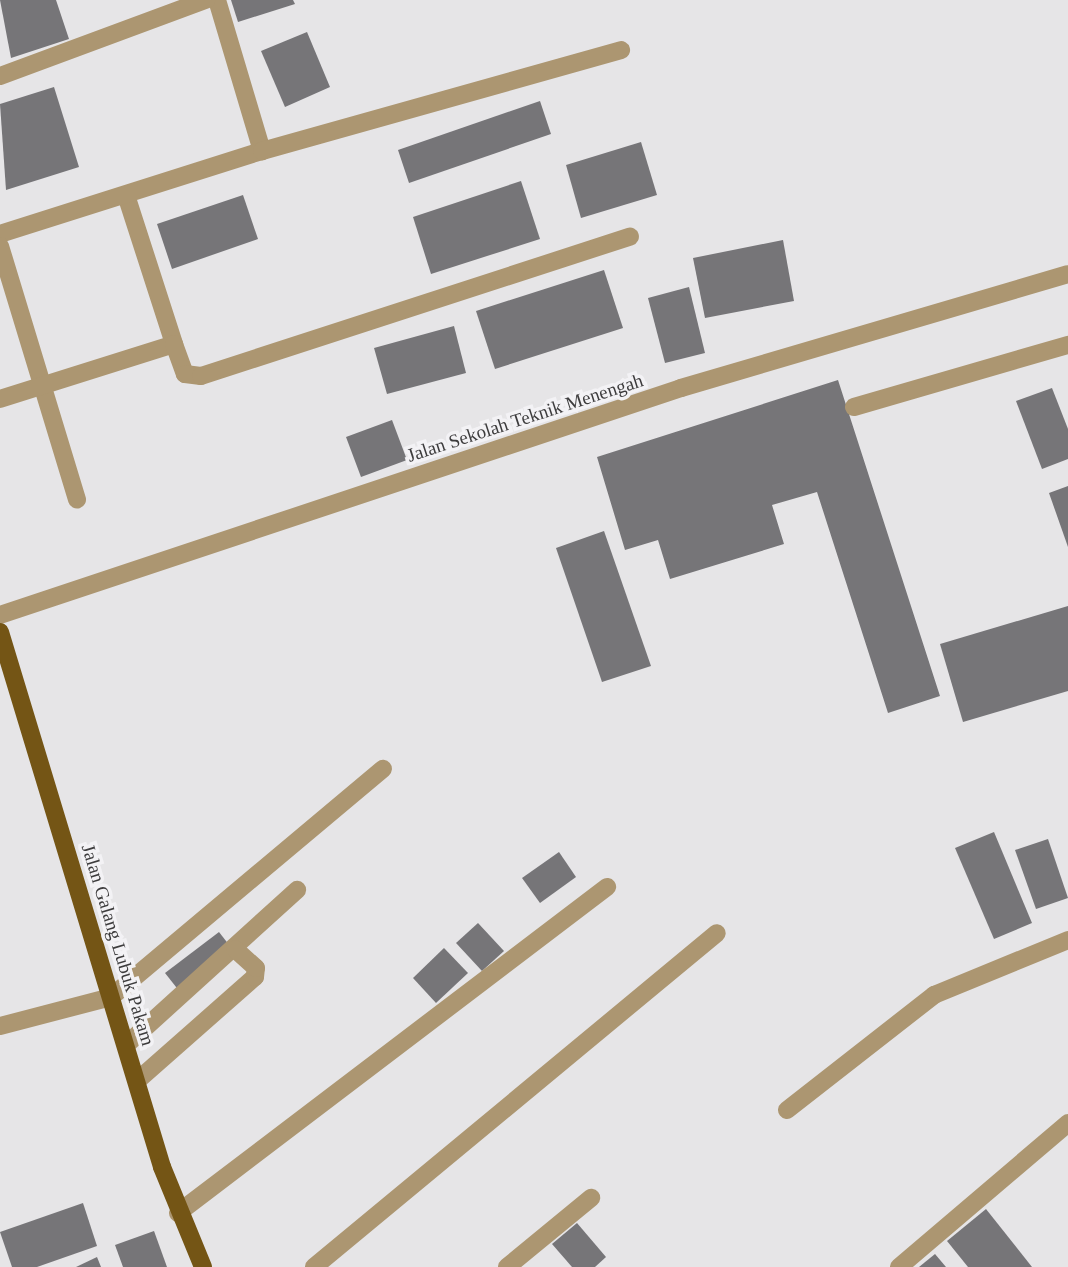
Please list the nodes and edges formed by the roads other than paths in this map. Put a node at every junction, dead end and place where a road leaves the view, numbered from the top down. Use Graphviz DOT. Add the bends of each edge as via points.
graph roads {
  1 [pos="206,0"];
  2 [pos="217,0"];
  3 [pos="621,50"];
  4 [pos="0,76"];
  5 [pos="262,151"];
  6 [pos="126,195"];
  7 [pos="0,234"];
  8 [pos="630,237"];
  9 [pos="0,246"];
  10 [pos="1068,275"];
  11 [pos="174,344"];
  12 [pos="1068,345"];
  13 [pos="43,387"];
  14 [pos="0,400"];
  15 [pos="854,407"];
  16 [pos="77,500"];
  17 [pos="0,615"];
  18 [pos="0,632"];
  19 [pos="383,769"];
  20 [pos="607,887"];
  21 [pos="297,890"];
  22 [pos="717,933"];
  23 [pos="1068,940"];
  24 [pos="234,949"];
  25 [pos="111,997"];
  26 [pos="0,1026"];
  27 [pos="126,1045"];
  28 [pos="138,1080"];
  29 [pos="787,1110"];
  30 [pos="1068,1123"];
  31 [pos="591,1198"];
  32 [pos="178,1213"];
  33 [pos="204,1267"];
  34 [pos="314,1267"];
  35 [pos="507,1267"];
  36 [pos="899,1267"];
  1 -- 4 [label="street"];
  2 -- 5 [label="street"];
  3 -- 5 [label="street"];
  5 -- 6 [label="street"];
  6 -- 7 [label="street"];
  6 -- 11 [label="street"];
  8 -- 11 [label="street" via="201,376 186,374"];
  9 -- 13 [label="street"];
  10 -- 17 [label="street, Jalan Sekolah Teknik Menengah" via="681,388"];
  11 -- 13 [label="street"];
  12 -- 15 [label="street"];
  13 -- 14 [label="street"];
  13 -- 16 [label="street"];
  18 -- 25 [label="main road, Jalan Galang Lubuk Pakam"];
  19 -- 25 [label="street"];
  20 -- 32 [label="street"];
  21 -- 24 [label="street"];
  22 -- 34 [label="street"];
  23 -- 29 [label="street" via="934,995"];
  24 -- 27 [label="street"];
  24 -- 28 [label="street" via="257,968 255,977"];
  25 -- 26 [label="street"];
  25 -- 27 [label="main road, Jalan Galang Lubuk Pakam"];
  27 -- 28 [label="main road, Jalan Galang Lubuk Pakam"];
  28 -- 32 [label="main road, Jalan Galang Lubuk Pakam"];
  30 -- 36 [label="street"];
  31 -- 35 [label="street"];
  32 -- 33 [label="main road, Jalan Galang Lubuk Pakam"];
}
